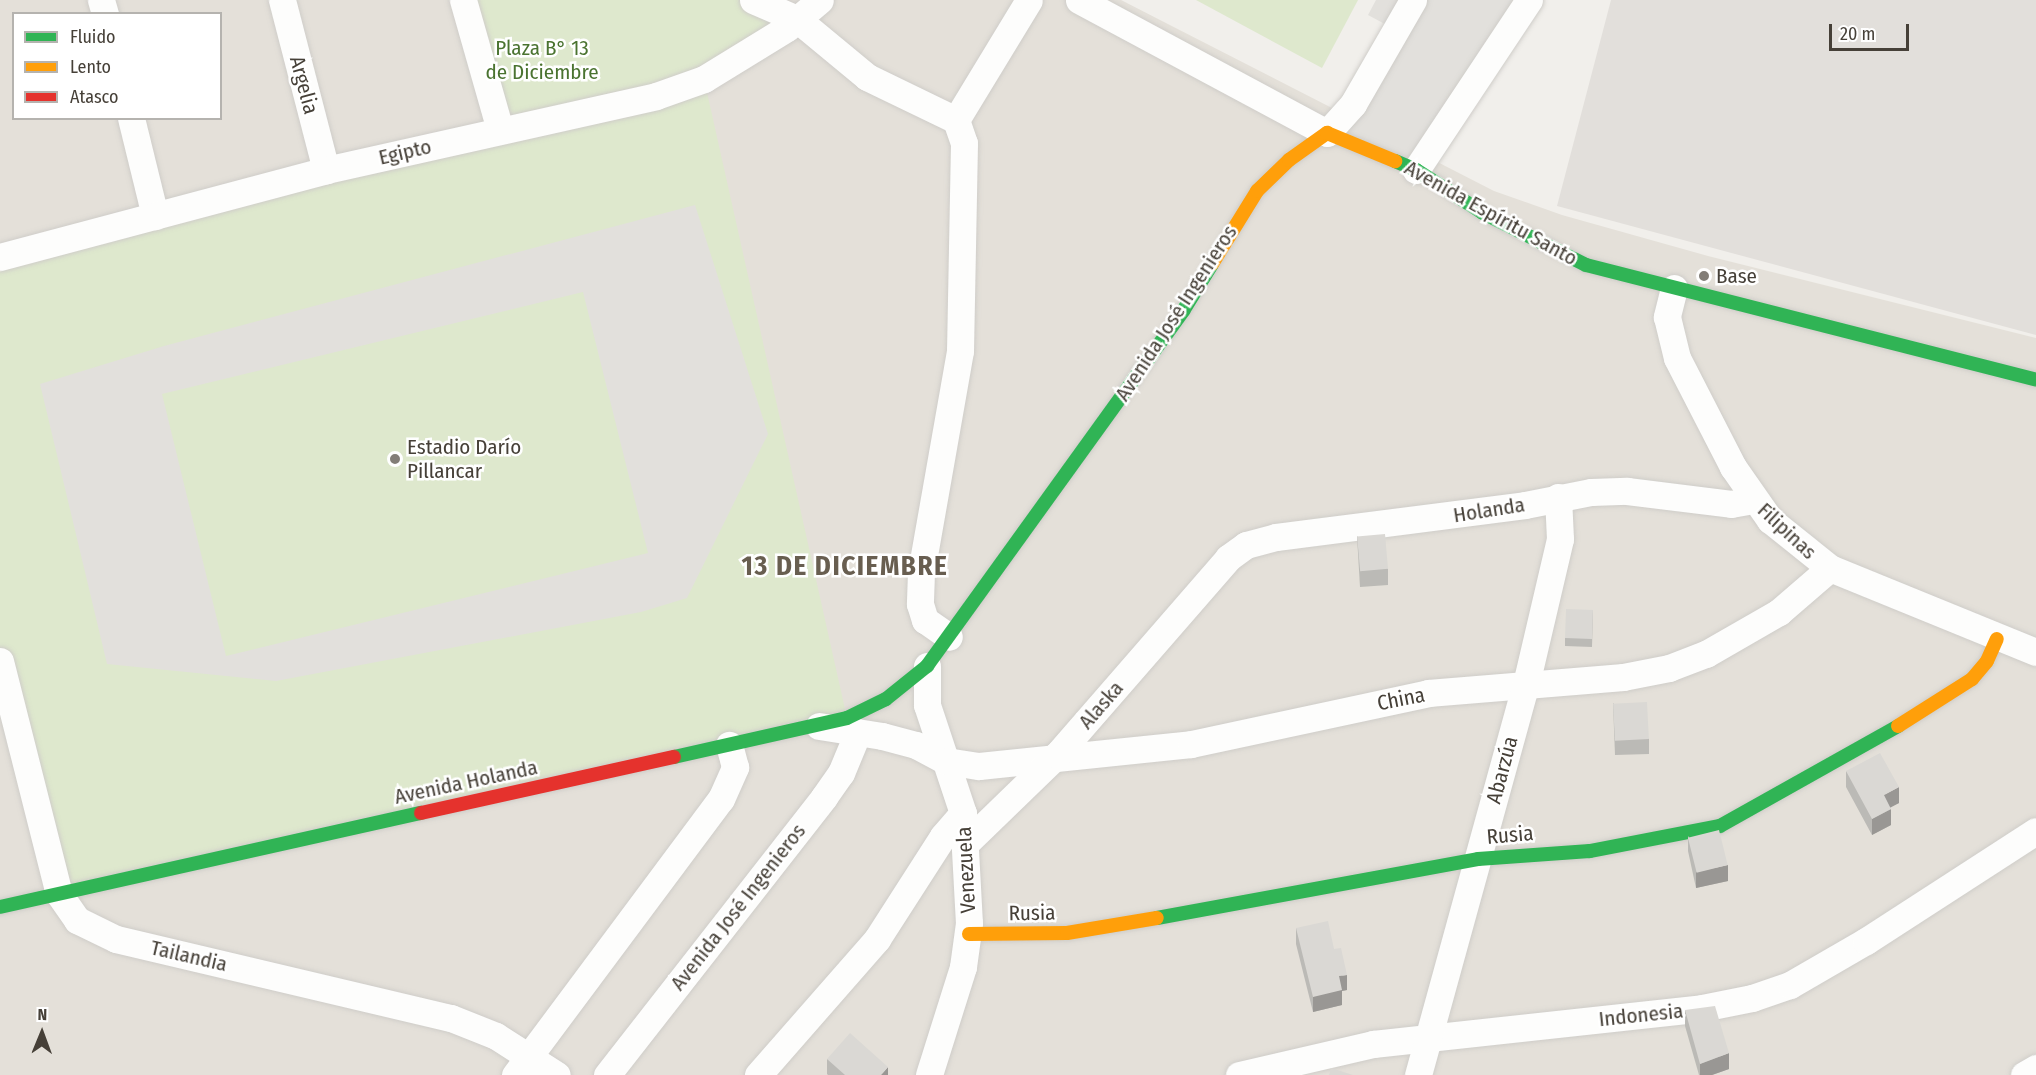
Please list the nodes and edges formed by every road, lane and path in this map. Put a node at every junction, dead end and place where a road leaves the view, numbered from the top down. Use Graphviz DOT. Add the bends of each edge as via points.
graph roads {
  1 [pos="282,0"];
  2 [pos="463,0"];
  3 [pos="753,0"];
  4 [pos="820,0"];
  5 [pos="1029,0"];
  6 [pos="1078,0"];
  7 [pos="1413,0"];
  8 [pos="1529,0"];
  9 [pos="797,19"];
  10 [pos="131,120"];
  11 [pos="956,120"];
  12 [pos="500,130"];
  13 [pos="1327,133"];
  14 [pos="326,170"];
  15 [pos="1416,170"];
  16 [pos="154,216"];
  17 [pos="0,257"];
  18 [pos="1674,288"];
  19 [pos="2036,380"];
  20 [pos="1558,496"];
  21 [pos="1754,500"];
  22 [pos="1228,558"];
  23 [pos="1830,568"];
  24 [pos="949,637"];
  25 [pos="1996,639"];
  26 [pos="2036,652"];
  27 [pos="0,661"];
  28 [pos="927,666"];
  29 [pos="1526,684"];
  30 [pos="814,726"];
  31 [pos="858,732"];
  32 [pos="729,745"];
  33 [pos="1057,755"];
  34 [pos="946,760"];
  35 [pos="963,813"];
  36 [pos="2036,831"];
  37 [pos="965,844"];
  38 [pos="1478,859"];
  39 [pos="59,894"];
  40 [pos="0,907"];
  41 [pos="969,934"];
  42 [pos="1430,1036"];
  43 [pos="522,1065"];
  44 [pos="2036,1068"];
  45 [pos="557,1075"];
  46 [pos="607,1075"];
  47 [pos="758,1075"];
  48 [pos="929,1075"];
  49 [pos="1239,1075"];
  50 [pos="1418,1075"];
  51 [pos="2024,1075"];
  1 -- 14 [label="street, Argelia"];
  2 -- 12 [label="street"];
  3 -- 9 [label="street"];
  4 -- 9 [label="street"];
  5 -- 11 [label="street"];
  6 -- 13 [label="street, Avenida Espíritu Santo"];
  7 -- 13 [label="street, Avenida José Ingenieros" via="1353,104"];
  8 -- 15 [label="street"];
  9 -- 11 [label="street" via="867,77"];
  9 -- 12 [label="street, Egipto" via="704,79 656,96"];
  10 -- 16 [label="street"];
  11 -- 24 [label="street" via="964,143 960,351 921,572 920,604 925,620"];
  12 -- 14 [label="street, Egipto"];
  13 -- 15 [label="street, Avenida Espíritu Santo"];
  13 -- 24 [label="street, Avenida José Ingenieros" via="1289,160 1257,191 1183,311"];
  14 -- 16 [label="street, Egipto"];
  15 -- 18 [label="street, Avenida Espíritu Santo" via="1543,245 1586,265"];
  16 -- 17 [label="street, Egipto"];
  18 -- 19 [label="street, Avenida Espíritu Santo"];
  18 -- 21 [label="street, Filipinas" via="1668,332 1677,358"];
  20 -- 21 [label="street, Holanda" via="1627,491 1712,503"];
  20 -- 22 [label="street, Holanda" via="1514,507 1276,537 1246,544"];
  20 -- 29 [label="street, Abarzúa" via="1560,538"];
  21 -- 23 [label="street, Filipinas" via="1787,535"];
  22 -- 33 [label="street, Alaska"];
  23 -- 25 [label="street, Filipinas"];
  23 -- 29 [label="street, China" via="1779,612 1706,654 1669,668 1623,677"];
  24 -- 28 [label="street, Avenida José Ingenieros"];
  25 -- 26 [label="street, Filipinas"];
  25 -- 38 [label="street, Rusia" via="1987,661 1972,679 1945,699 1720,826 1590,851"];
  27 -- 39 [label="street, Tailandia"];
  28 -- 30 [label="street, Avenida Holanda" via="886,699 847,718"];
  28 -- 34 [label="street, Venezuela" via="927,705"];
  29 -- 33 [label="street, China" via="1428,693 1191,744"];
  29 -- 38 [label="street, Abarzúa"];
  30 -- 31 [label="street, China"];
  30 -- 32 [label="street, Avenida Holanda"];
  31 -- 34 [label="street, China" via="916,745"];
  31 -- 46 [label="street, Avenida José Ingenieros" via="841,773 824,797"];
  32 -- 39 [label="street, Avenida Holanda"];
  32 -- 43 [label="street" via="735,766 721,799"];
  33 -- 34 [label="street, China" via="979,766"];
  33 -- 37 [label="street, Alaska"];
  34 -- 35 [label="street, Venezuela"];
  35 -- 37 [label="street, Venezuela"];
  35 -- 47 [label="street" via="943,836 877,939"];
  36 -- 42 [label="street, Indonesia" via="1866,941 1790,985 1752,998 1702,1008"];
  37 -- 41 [label="street, Venezuela"];
  38 -- 41 [label="street, Rusia" via="1358,884 1067,933"];
  38 -- 42 [label="street, Abarzúa"];
  39 -- 40 [label="street, Avenida Holanda"];
  39 -- 43 [label="street, Tailandia" via="77,920 116,939 451,1018"];
  41 -- 48 [label="street, Venezuela" via="963,968"];
  42 -- 49 [label="street, Indonesia" via="1373,1044"];
  42 -- 50 [label="street, Abarzúa"];
  43 -- 45 [label="street, Tailandia"];
  44 -- 51 [label="street"];
}
